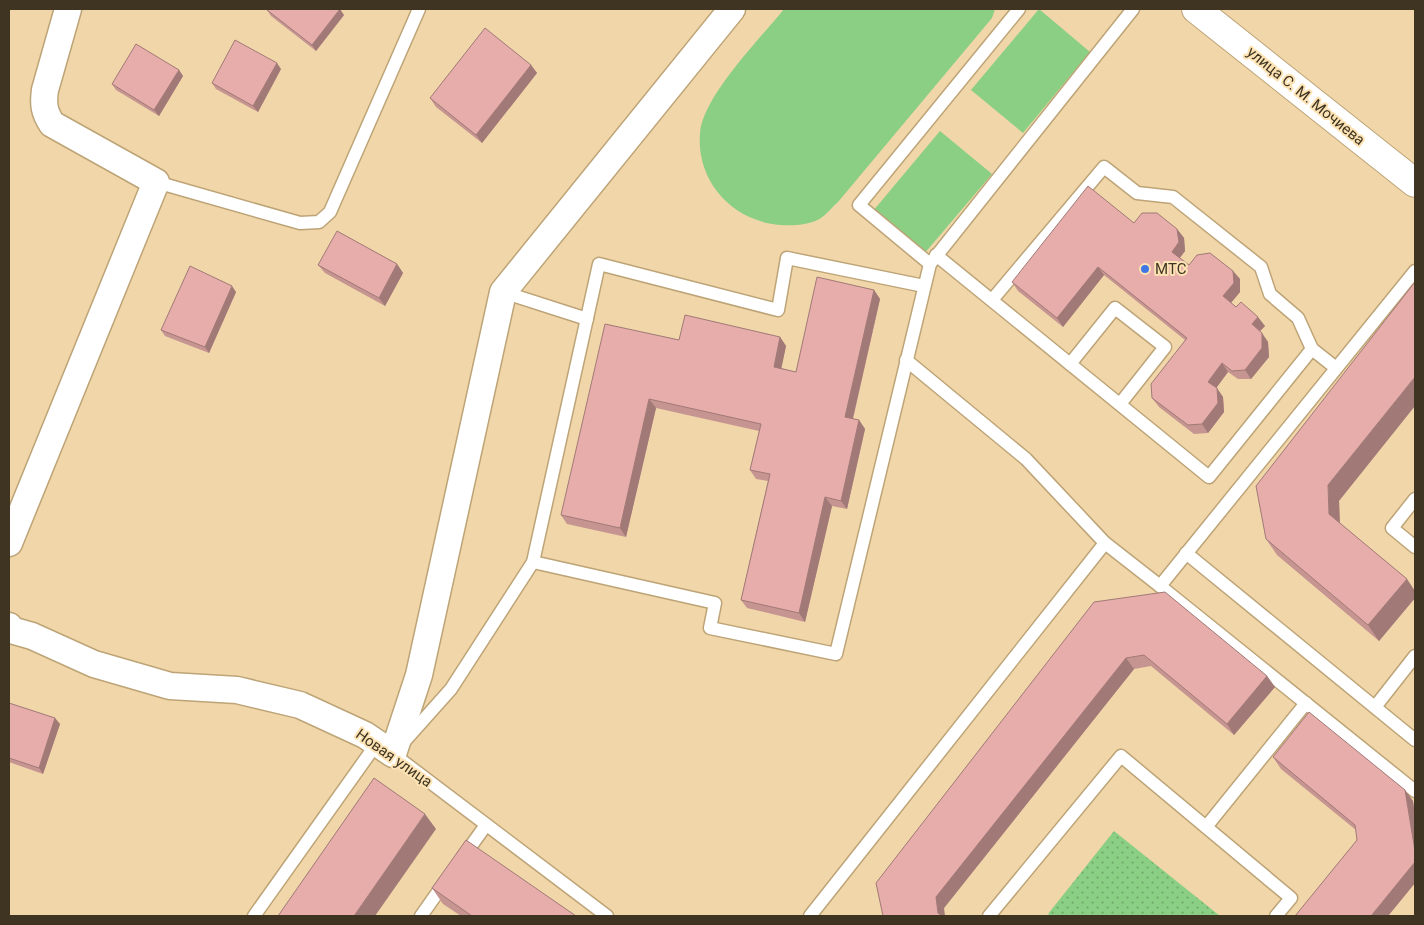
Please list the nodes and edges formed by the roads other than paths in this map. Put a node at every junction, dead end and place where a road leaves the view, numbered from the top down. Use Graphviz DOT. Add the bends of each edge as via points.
graph roads {
  1 [pos="68,9"];
  2 [pos="418,9"];
  3 [pos="732,9"];
  4 [pos="1018,9"];
  5 [pos="1133,9"];
  6 [pos="1196,9"];
  7 [pos="156,182"];
  8 [pos="1415,183"];
  9 [pos="933,259"];
  10 [pos="1415,271"];
  11 [pos="924,286"];
  12 [pos="503,292"];
  13 [pos="992,300"];
  14 [pos="587,319"];
  15 [pos="1312,349"];
  16 [pos="906,360"];
  17 [pos="1070,364"];
  18 [pos="1336,368"];
  19 [pos="1120,404"];
  20 [pos="1415,498"];
  21 [pos="9,543"];
  22 [pos="1105,543"];
  23 [pos="1415,547"];
  24 [pos="1186,553"];
  25 [pos="533,562"];
  26 [pos="1160,586"];
  27 [pos="9,630"];
  28 [pos="1415,656"];
  29 [pos="1306,704"];
  30 [pos="1375,707"];
  31 [pos="1415,740"];
  32 [pos="385,748"];
  33 [pos="1415,791"];
  34 [pos="486,825"];
  35 [pos="1206,827"];
  36 [pos="254,916"];
  37 [pos="421,916"];
  38 [pos="607,916"];
  39 [pos="810,916"];
  40 [pos="989,916"];
  41 [pos="1276,916"];
  1 -- 7 [label="street" via="45,90 43,104 46,115 52,124"];
  2 -- 7 [label="lane" via="330,212 319,222 300,223"];
  3 -- 12 [label="street"];
  4 -- 9 [label="lane" via="859,204"];
  5 -- 9 [label="lane"];
  6 -- 8 [label="street, улица С. М. Мочиева"];
  7 -- 21 [label="street"];
  9 -- 11 [label="lane"];
  9 -- 13 [label="lane"];
  10 -- 18 [label="lane"];
  11 -- 14 [label="lane" via="787,258 778,310 599,264"];
  11 -- 16 [label="lane"];
  12 -- 14 [label="lane"];
  12 -- 32 [label="street" via="418,675"];
  13 -- 15 [label="lane" via="1104,168 1137,193 1173,197 1261,266 1270,294 1298,318"];
  13 -- 17 [label="lane"];
  14 -- 25 [label="lane"];
  15 -- 18 [label="lane"];
  15 -- 19 [label="lane" via="1209,476"];
  16 -- 22 [label="lane" via="1026,459"];
  16 -- 25 [label="lane" via="836,654 710,628 715,603"];
  17 -- 19 [label="lane"];
  17 -- 19 [label="lane" via="1115,308 1165,347"];
  18 -- 24 [label="lane"];
  20 -- 23 [label="lane" via="1392,528"];
  22 -- 26 [label="lane"];
  22 -- 39 [label="lane"];
  24 -- 26 [label="lane"];
  24 -- 30 [label="lane"];
  25 -- 32 [label="lane" via="451,689"];
  26 -- 29 [label="lane"];
  27 -- 32 [label="street, Новая улица" via="32,636 94,664 170,686 237,690 300,705 365,735"];
  28 -- 30 [label="lane"];
  29 -- 33 [label="lane"];
  29 -- 35 [label="lane"];
  30 -- 31 [label="lane"];
  32 -- 34 [label="lane, Новая улица"];
  32 -- 36 [label="lane"];
  34 -- 37 [label="lane"];
  34 -- 38 [label="lane, Новая улица"];
  35 -- 40 [label="lane" via="1121,756"];
  35 -- 41 [label="lane" via="1291,898"];
}
